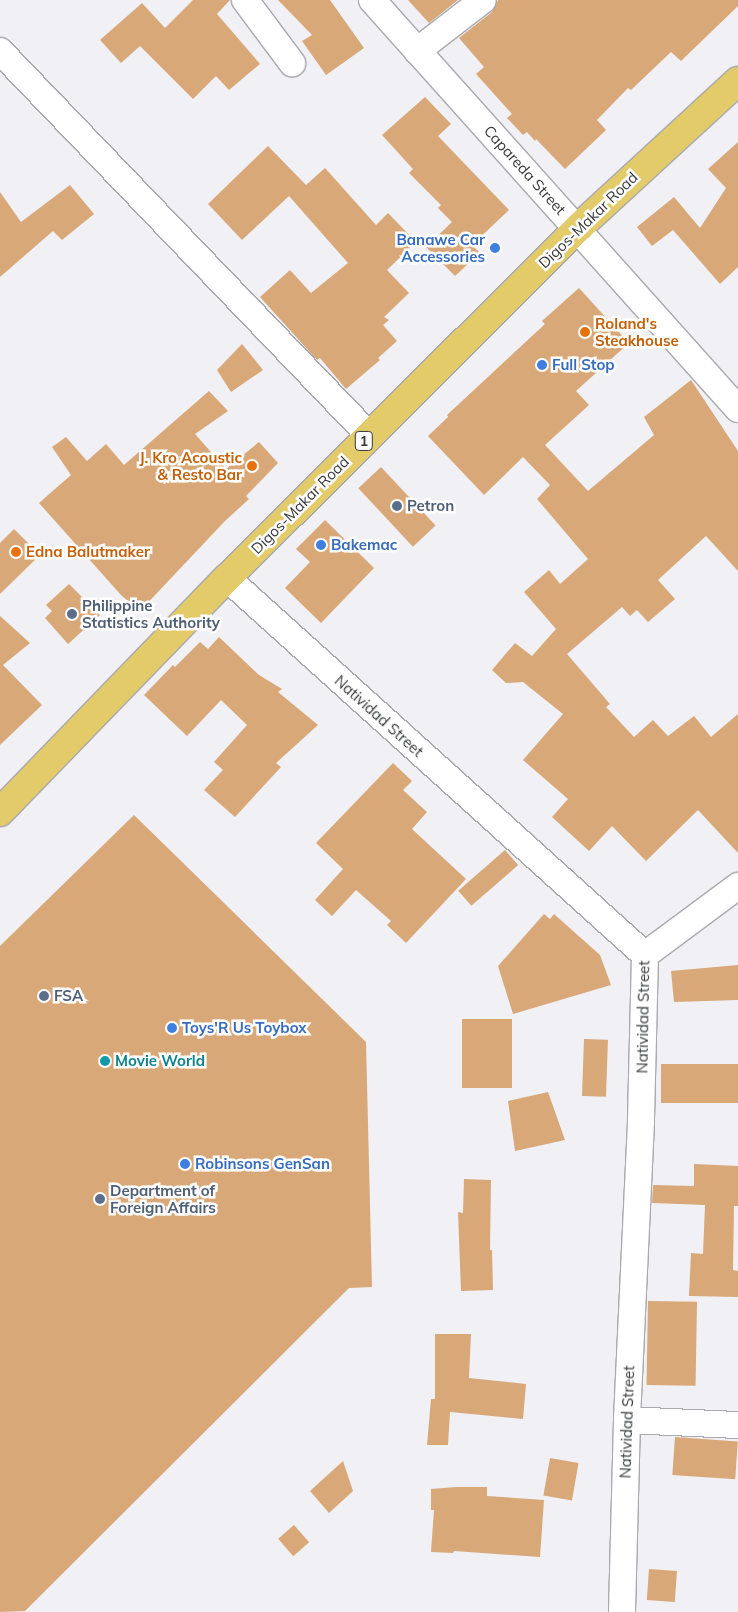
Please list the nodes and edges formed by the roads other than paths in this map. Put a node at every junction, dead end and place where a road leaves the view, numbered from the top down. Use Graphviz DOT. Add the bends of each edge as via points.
graph roads {
  1 [pos="245,0"];
  2 [pos="372,0"];
  3 [pos="483,0"];
  4 [pos="0,50"];
  5 [pos="417,51"];
  6 [pos="292,63"];
  7 [pos="738,81"];
  8 [pos="578,228"];
  9 [pos="738,409"];
  10 [pos="370,436"];
  11 [pos="227,578"];
  12 [pos="0,812"];
  13 [pos="738,886"];
  14 [pos="645,954"];
  15 [pos="627,1420"];
  16 [pos="738,1426"];
  17 [pos="622,1612"];
  1 -- 6 [label="street"];
  2 -- 5 [label="street, Capareda Street"];
  3 -- 5 [label="street"];
  4 -- 10 [label="street"];
  5 -- 8 [label="street, Capareda Street"];
  7 -- 8 [label="main road, Digos-Makar Road / 1"];
  8 -- 9 [label="street, Capareda Street"];
  8 -- 10 [label="main road, Digos-Makar Road / 1"];
  10 -- 11 [label="main road, Digos-Makar Road / 1"];
  11 -- 12 [label="main road, Digos-Makar Road / 1"];
  11 -- 14 [label="street, Natividad Street"];
  13 -- 14 [label="street"];
  14 -- 15 [label="street, Natividad Street"];
  15 -- 16 [label="street"];
  15 -- 17 [label="street, Natividad Street"];
}
